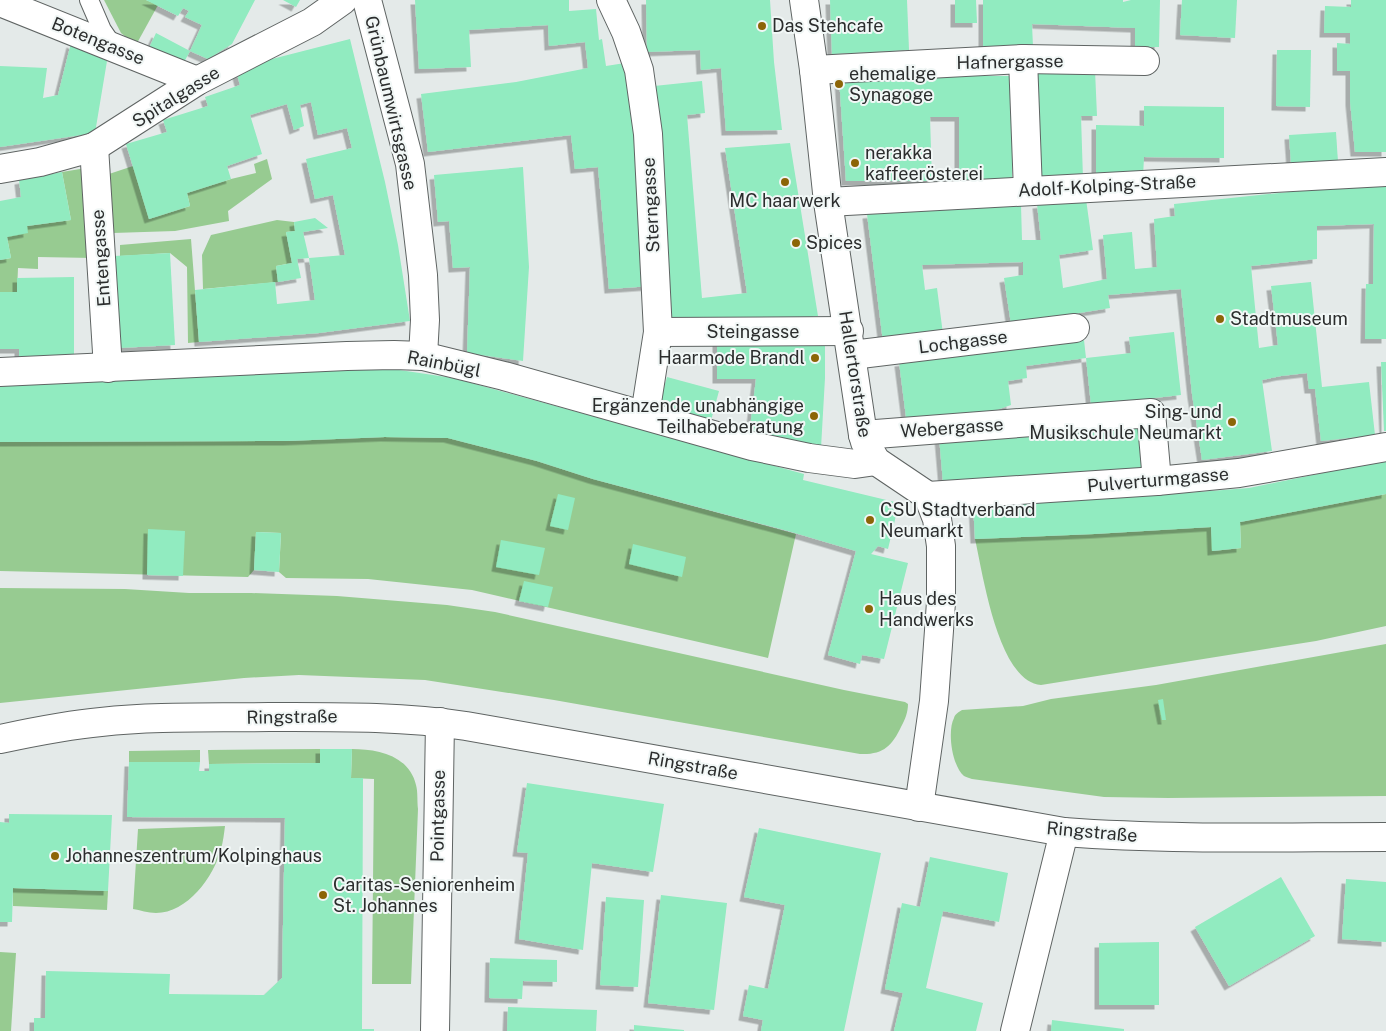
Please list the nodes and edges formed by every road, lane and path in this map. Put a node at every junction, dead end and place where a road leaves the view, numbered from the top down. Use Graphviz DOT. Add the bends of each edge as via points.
graph roads {
  1 [pos="89,0"];
  2 [pos="343,0"];
  3 [pos="366,0"];
  4 [pos="611,0"];
  5 [pos="804,0"];
  6 [pos="0,2"];
  7 [pos="114,47"];
  8 [pos="1023,59"];
  9 [pos="1145,62"];
  10 [pos="814,70"];
  11 [pos="197,81"];
  12 [pos="94,148"];
  13 [pos="0,169"];
  14 [pos="1386,172"];
  15 [pos="1028,191"];
  16 [pos="828,202"];
  17 [pos="1075,328"];
  18 [pos="658,332"];
  19 [pos="850,343"];
  20 [pos="423,356"];
  21 [pos="108,368"];
  22 [pos="0,372"];
  23 [pos="645,415"];
  24 [pos="863,435"];
  25 [pos="1386,447"];
  26 [pos="876,461"];
  27 [pos="1157,482"];
  28 [pos="928,496"];
  29 [pos="440,722"];
  30 [pos="0,739"];
  31 [pos="919,807"];
  32 [pos="1064,832"];
  33 [pos="1386,837"];
  34 [pos="435,1031"];
  35 [pos="1015,1031"];
  1 -- 7 [label="lane" via="102,30"];
  2 -- 11 [label="street, Spitalgasse" via="312,22"];
  3 -- 20 [label="street, Grünbaumwirtsgasse" via="410,164 423,275"];
  4 -- 18 [label="street, Sterngasse" via="639,70 648,134"];
  5 -- 10 [label="street, Hallertorstraße"];
  6 -- 7 [label="street, Botengasse"];
  7 -- 11 [label="street, Botengasse"];
  8 -- 9 [label="street, Hafnergasse"];
  8 -- 10 [label="street, Hafnergasse"];
  8 -- 15 [label="street"];
  10 -- 16 [label="street, Hallertorstraße"];
  11 -- 12 [label="street, Spitalgasse"];
  12 -- 13 [label="street, Spitalgasse"];
  12 -- 21 [label="street, Entengasse"];
  14 -- 15 [label="street, Adolf-Kolping-Straße"];
  15 -- 16 [label="street, Adolf-Kolping-Straße"];
  16 -- 19 [label="street, Hallertorstraße"];
  17 -- 19 [label="street, Lochgasse"];
  18 -- 19 [label="street, Steingasse"];
  18 -- 23 [label="street, Sterngasse"];
  19 -- 24 [label="street, Hallertorstraße"];
  20 -- 21 [label="street, Rainbügl" via="337,356"];
  20 -- 23 [label="street, Rainbügl"];
  21 -- 22 [label="street, Rainbügl"];
  23 -- 26 [label="street, Rainbügl" via="710,435 809,458 855,464"];
  24 -- 26 [label="street, Hallertorstraße"];
  24 -- 27 [label="street, Webergasse" via="1151,413"];
  25 -- 27 [label="street, Pulverturmgasse" via="1239,473"];
  26 -- 28 [label="street, Hallertorstraße"];
  27 -- 28 [label="street, Pulverturmgasse"];
  28 -- 31 [label="street" via="937,519 941,546 941,602 934,701"];
  29 -- 30 [label="street, Ringstraße" via="361,716 168,718 102,722"];
  29 -- 31 [label="street, Ringstraße"];
  29 -- 34 [label="street, Pointgasse"];
  31 -- 32 [label="street, Ringstraße"];
  32 -- 33 [label="street, Ringstraße" via="1154,837"];
  32 -- 35 [label="street"];
}
